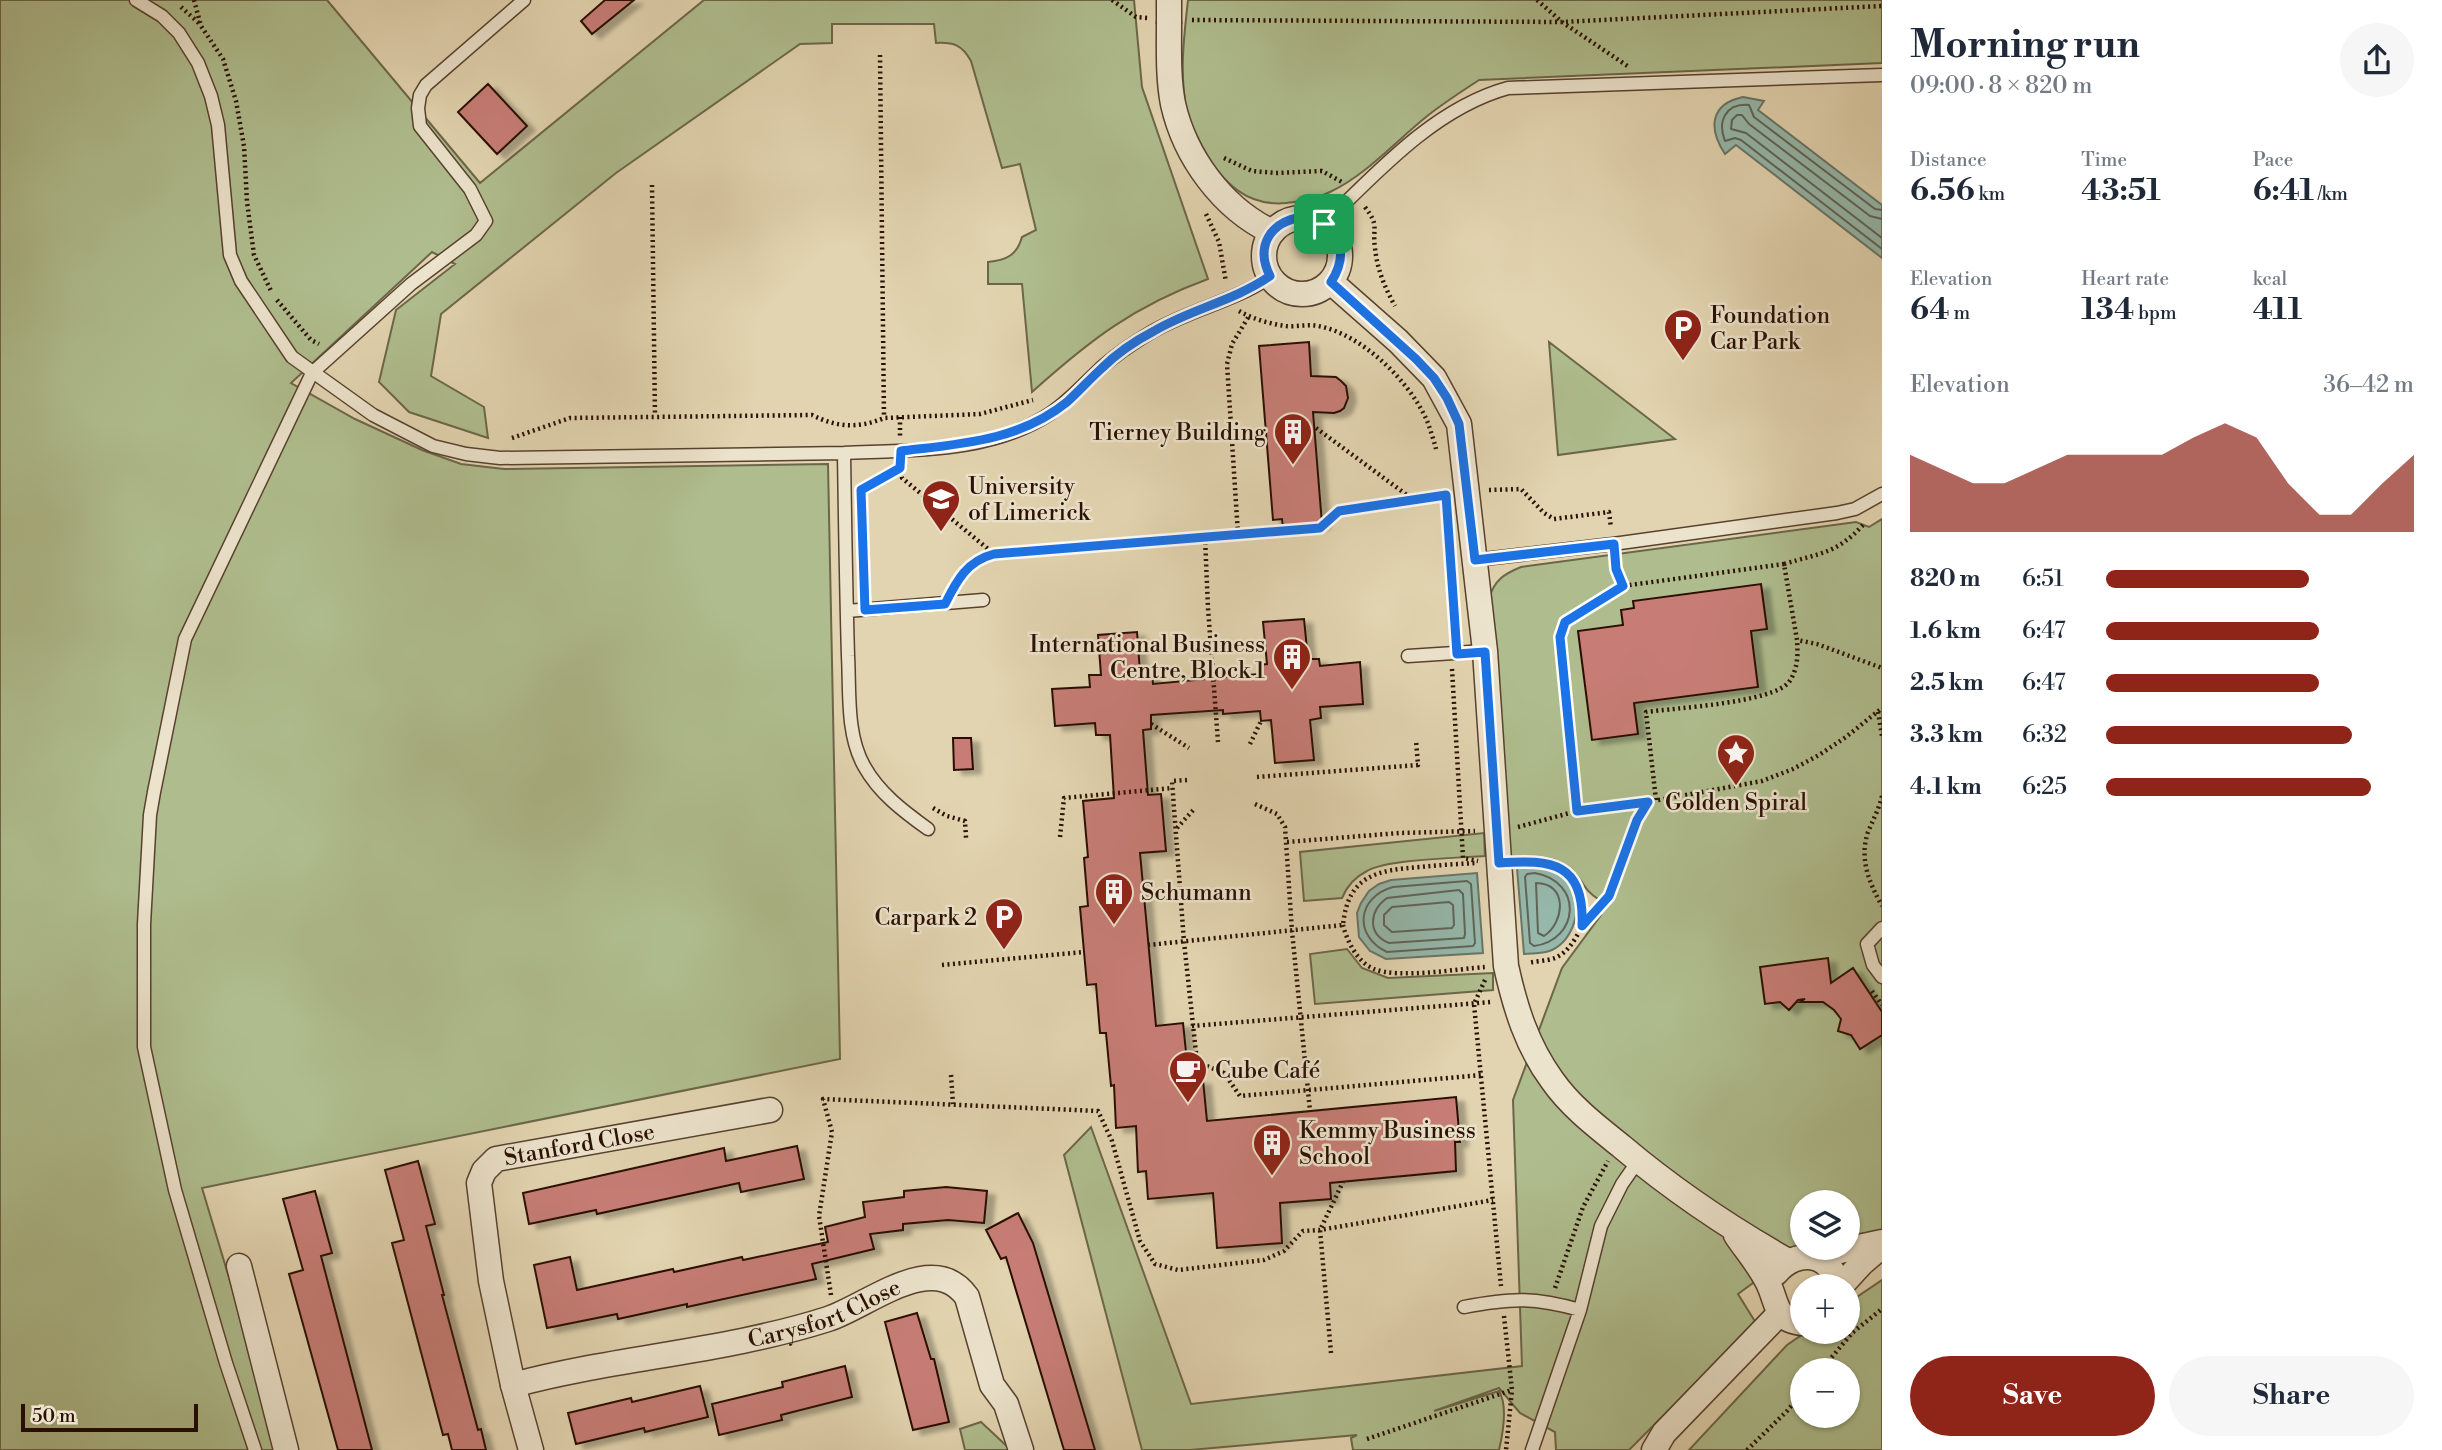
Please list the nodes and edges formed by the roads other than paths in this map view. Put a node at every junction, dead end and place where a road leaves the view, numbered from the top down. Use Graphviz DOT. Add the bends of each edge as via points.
graph roads {
  1 [pos="136,0"];
  2 [pos="524,0"];
  3 [pos="1169,12"];
  4 [pos="1882,75"];
  5 [pos="1324,224"];
  6 [pos="1272,232"];
  7 [pos="1270,276"];
  8 [pos="1331,282"];
  9 [pos="312,373"];
  10 [pos="844,453"];
  11 [pos="1882,494"];
  12 [pos="1475,560"];
  13 [pos="983,600"];
  14 [pos="847,611"];
  15 [pos="1485,652"];
  16 [pos="1408,656"];
  17 [pos="928,829"];
  18 [pos="1882,928"];
  19 [pos="1882,977"];
  20 [pos="770,1110"];
  21 [pos="1638,1161"];
  22 [pos="1731,1229"];
  23 [pos="1882,1244"];
  24 [pos="1860,1248"];
  25 [pos="1790,1255"];
  26 [pos="1798,1260"];
  27 [pos="1820,1260"];
  28 [pos="239,1266"];
  29 [pos="1834,1274"];
  30 [pos="1851,1274"];
  31 [pos="1771,1290"];
  32 [pos="1464,1307"];
  33 [pos="1580,1310"];
  34 [pos="1790,1317"];
  35 [pos="1790,1319"];
  36 [pos="513,1385"];
  37 [pos="255,1450"];
  38 [pos="286,1450"];
  39 [pos="531,1450"];
  40 [pos="1021,1450"];
  41 [pos="1532,1450"];
  42 [pos="1654,1450"];
  1 -- 9 [label="lane" via="179,33 198,63 218,125 230,255 258,310 292,356"];
  2 -- 9 [label="lane" via="420,95 420,126 470,189 486,221"];
  3 -- 6 [label="street" via="1169,68 1182,133 1198,165 1221,193 1248,219"];
  4 -- 5 [label="lane" via="1508,88 1485,94 1425,132"];
  5 -- 6 [label="street" via="1302,217 1280,224"];
  5 -- 8 [label="street" via="1334,233 1341,258"];
  6 -- 7 [label="street" via="1264,254"];
  7 -- 8 [label="street" via="1277,286 1299,294"];
  7 -- 10 [label="lane" via="1252,289 1140,338 1067,402 1030,426 972,443"];
  8 -- 12 [label="street" via="1407,350 1447,398 1459,424"];
  9 -- 10 [label="lane" via="373,415 433,446 466,454 499,458"];
  9 -- 37 [label="lane" via="185,639 150,815 144,924 144,1047 175,1190"];
  10 -- 14 [label="lane"];
  11 -- 12 [label="lane" via="1837,513"];
  12 -- 15 [label="street"];
  13 -- 14 [label="lane"];
  14 -- 17 [label="lane" via="856,746 880,788"];
  15 -- 16 [label="lane"];
  15 -- 21 [label="street" via="1492,862 1514,1000 1531,1046 1551,1079 1571,1103"];
  18 -- 19 [label="lane" via="1867,944"];
  20 -- 36 [label="street, Stanford Close" via="496,1158 479,1183 491,1281"];
  21 -- 22 [label="street"];
  21 -- 33 [label="lane" via="1601,1226"];
  22 -- 25 [label="street"];
  22 -- 31 [label="street"];
  23 -- 24 [label="street"];
  23 -- 30 [label="street"];
  26 -- 31 [label="street" via="1777,1271"];
  27 -- 29 [label="street"];
  28 -- 38 [label="street"];
  31 -- 34 [label="street" via="1773,1303"];
  32 -- 33 [label="lane" via="1503,1300 1545,1300"];
  33 -- 41 [label="lane"];
  35 -- 42 [label="street" via="1664,1433"];
  36 -- 39 [label="street, Stanford Close"];
  36 -- 40 [label="street, Carysfort Close" via="776,1335 835,1317 897,1287 932,1277 949,1280 967,1297 992,1385 1006,1404"];
}
